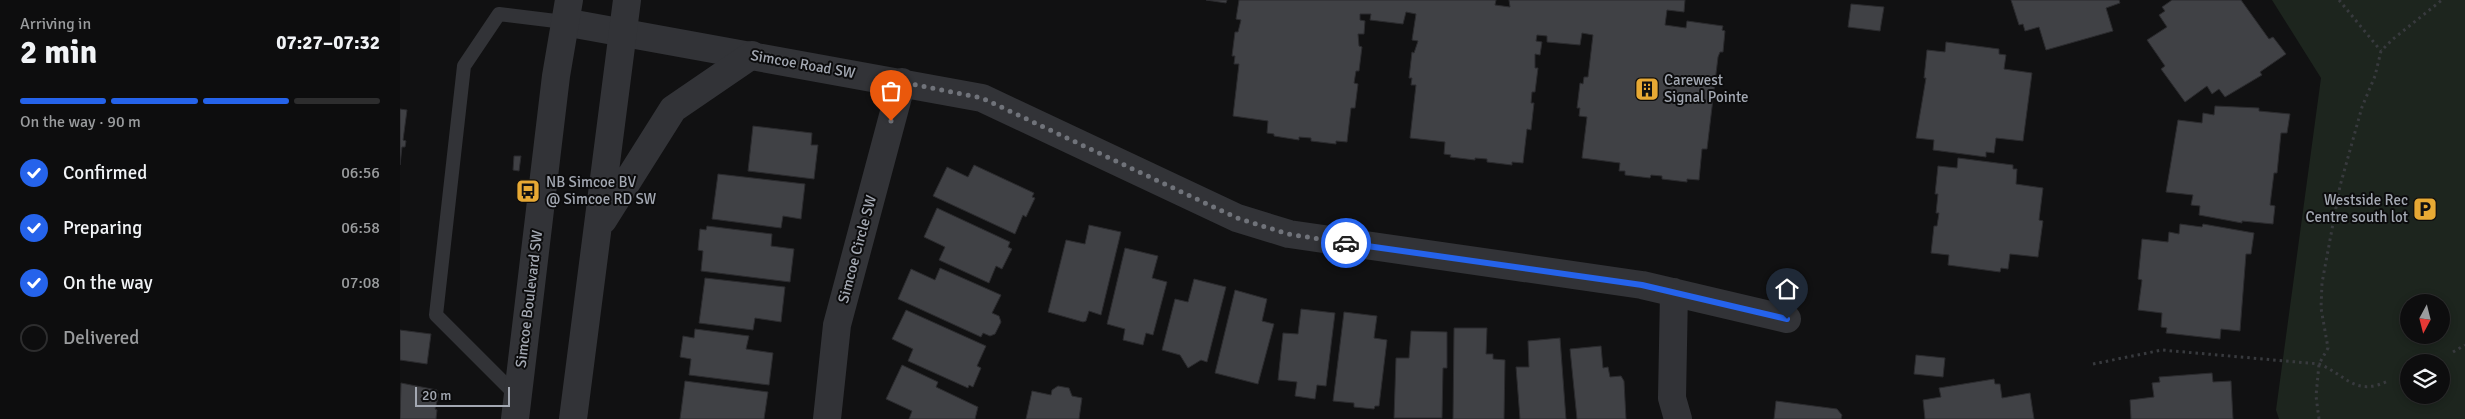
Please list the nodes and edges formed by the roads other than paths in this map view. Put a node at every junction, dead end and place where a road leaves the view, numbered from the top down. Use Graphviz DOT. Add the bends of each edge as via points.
graph roads {
  1 [pos="627,0"];
  2 [pos="566,11"];
  3 [pos="624,34"];
  4 [pos="752,55"];
  5 [pos="902,82"];
  6 [pos="598,227"];
  7 [pos="1674,292"];
  8 [pos="1787,319"];
  9 [pos="516,408"];
  10 [pos="573,419"];
  11 [pos="827,419"];
  12 [pos="1678,419"];
  1 -- 3 [label="street"];
  2 -- 3 [label="street, Simcoe Road SW"];
  2 -- 9 [label="street, Simcoe Boulevard SW"];
  2 -- 9 [label="lane" via="499,14 464,66 436,315"];
  3 -- 4 [label="street, Simcoe Road SW"];
  3 -- 6 [label="street"];
  4 -- 5 [label="street, Simcoe Road SW"];
  4 -- 6 [label="street" via="673,110"];
  5 -- 7 [label="street, Simcoe Road SW" via="982,98 1237,218 1288,234"];
  5 -- 11 [label="street, Simcoe Circle SW" via="837,325"];
  6 -- 10 [label="street"];
  7 -- 8 [label="street, Simcoe Road SW"];
  7 -- 12 [label="street" via="1672,398"];
}
